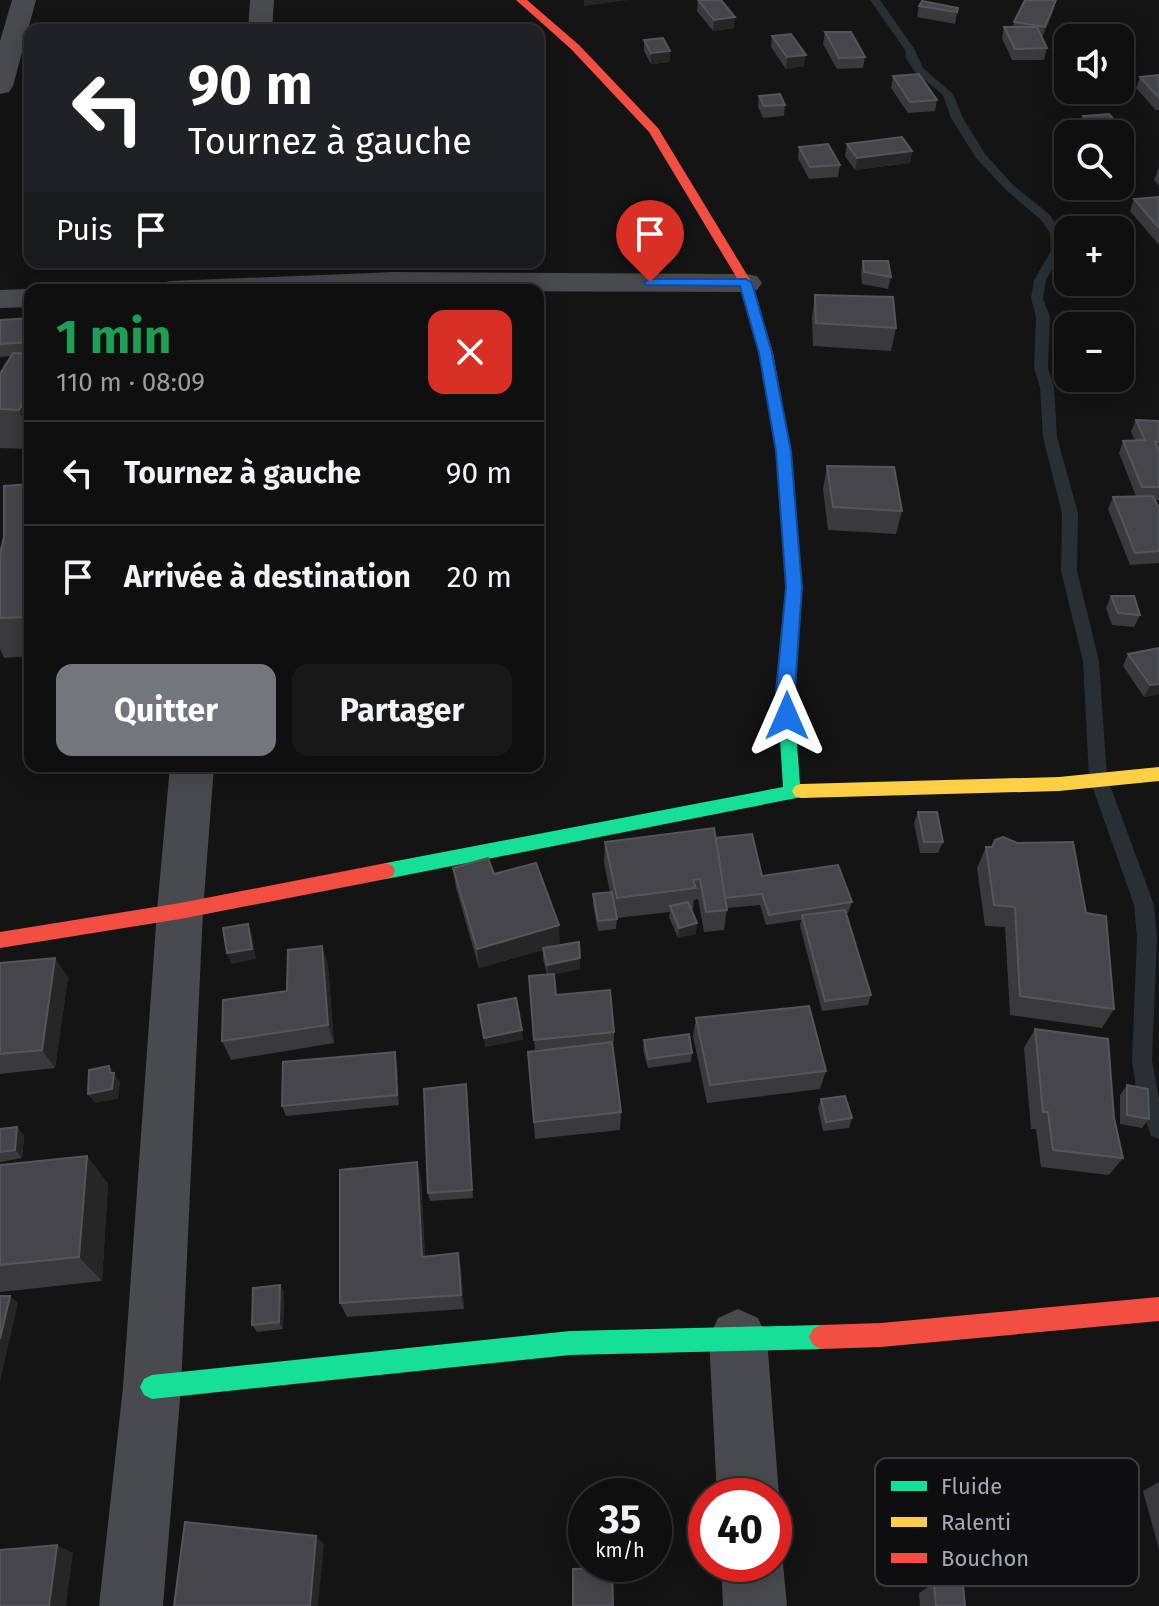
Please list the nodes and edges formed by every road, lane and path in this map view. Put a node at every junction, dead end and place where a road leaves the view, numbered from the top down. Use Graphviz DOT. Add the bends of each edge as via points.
graph roads {
  1 [pos="24,0"];
  2 [pos="262,0"];
  3 [pos="521,0"];
  4 [pos="260,24"];
  5 [pos="0,86"];
  6 [pos="232,280"];
  7 [pos="746,283"];
  8 [pos="208,284"];
  9 [pos="24,298"];
  10 [pos="0,299"];
  11 [pos="192,772"];
  12 [pos="1159,774"];
  13 [pos="792,791"];
  14 [pos="180,911"];
  15 [pos="0,940"];
  16 [pos="1159,1309"];
  17 [pos="738,1338"];
  18 [pos="152,1387"];
  19 [pos="747,1478"];
  20 [pos="753,1582"];
  21 [pos="131,1606"];
  22 [pos="755,1606"];
  1 -- 5 [label="street"];
  2 -- 4 [label="street"];
  3 -- 7 [label="street" via="575,47 654,130"];
  6 -- 7 [label="street"];
  6 -- 8 [label="street"];
  7 -- 13 [label="street" via="766,353 783,451 794,587 785,691"];
  9 -- 10 [label="street"];
  11 -- 14 [label="street"];
  12 -- 13 [label="street" via="1059,784"];
  13 -- 14 [label="street"];
  14 -- 15 [label="street"];
  14 -- 18 [label="street"];
  16 -- 17 [label="street" via="881,1335"];
  17 -- 18 [label="street" via="570,1343"];
  17 -- 19 [label="street"];
  18 -- 21 [label="street"];
  20 -- 22 [label="street"];
}
